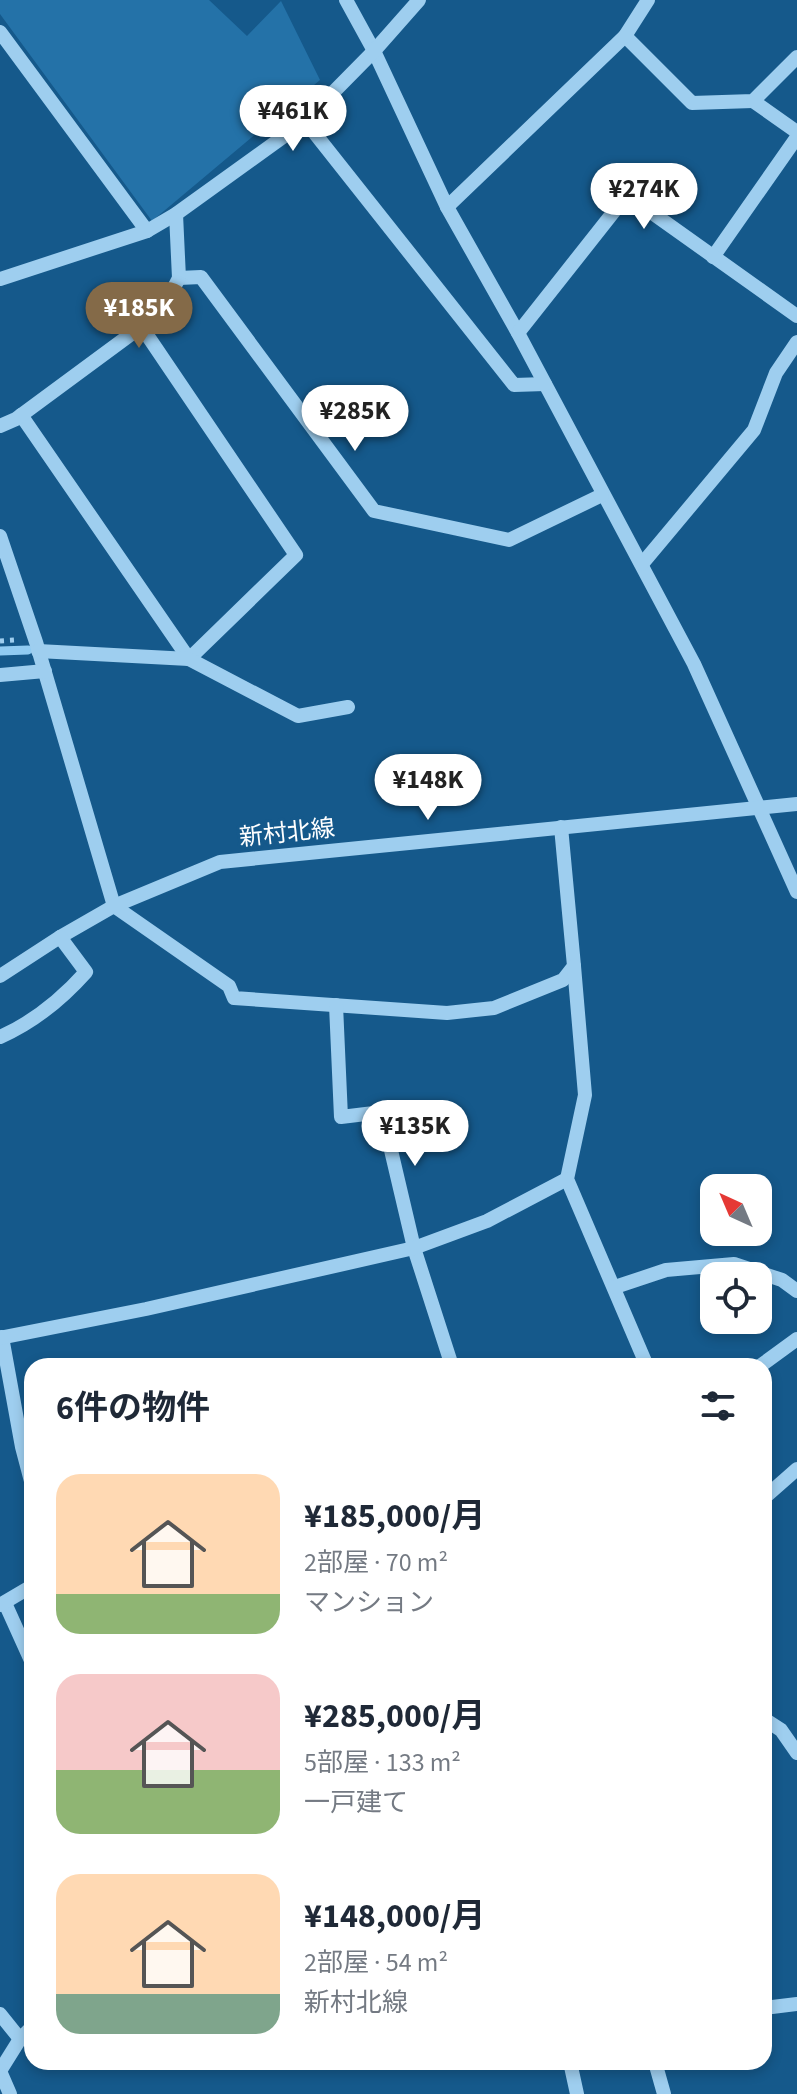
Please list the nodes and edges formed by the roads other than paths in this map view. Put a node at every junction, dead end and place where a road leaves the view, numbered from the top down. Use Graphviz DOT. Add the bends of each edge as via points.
graph roads {
  1 [pos="346,0"];
  2 [pos="419,0"];
  3 [pos="648,0"];
  4 [pos="0,32"];
  5 [pos="625,36"];
  6 [pos="374,51"];
  7 [pos="797,57"];
  8 [pos="753,101"];
  9 [pos="305,121"];
  10 [pos="797,135"];
  11 [pos="447,207"];
  12 [pos="176,214"];
  13 [pos="147,231"];
  14 [pos="713,257"];
  15 [pos="179,278"];
  16 [pos="0,279"];
  17 [pos="797,316"];
  18 [pos="141,326"];
  19 [pos="518,333"];
  20 [pos="797,342"];
  21 [pos="545,384"];
  22 [pos="21,415"];
  23 [pos="0,426"];
  24 [pos="602,495"];
  25 [pos="0,536"];
  26 [pos="642,564"];
  27 [pos="38,651"];
  28 [pos="189,659"];
  29 [pos="45,671"];
  30 [pos="0,675"];
  31 [pos="348,707"];
  32 [pos="797,804"];
  33 [pos="759,809"];
  34 [pos="561,827"];
  35 [pos="797,892"];
  36 [pos="114,906"];
  37 [pos="60,937"];
  38 [pos="574,966"];
  39 [pos="0,976"];
  40 [pos="336,1005"];
  41 [pos="0,1037"];
  42 [pos="567,1179"];
  43 [pos="414,1248"];
  44 [pos="615,1287"];
  45 [pos="797,1291"];
  46 [pos="1,1338"];
  47 [pos="797,1339"];
  48 [pos="449,1358"];
  49 [pos="644,1358"];
  50 [pos="771,1358"];
  51 [pos="24,1455"];
  52 [pos="797,1469"];
  53 [pos="772,1491"];
  54 [pos="24,1591"];
  55 [pos="3,1604"];
  56 [pos="24,1647"];
  57 [pos="772,1724"];
  58 [pos="797,1753"];
  59 [pos="797,2004"];
  60 [pos="772,2007"];
  61 [pos="0,2014"];
  62 [pos="24,2035"];
  63 [pos="20,2039"];
  64 [pos="572,2070"];
  65 [pos="657,2070"];
  66 [pos="0,2071"];
  67 [pos="10,2094"];
  68 [pos="577,2094"];
  69 [pos="664,2094"];
  1 -- 6 [label="street"];
  2 -- 6 [label="street"];
  3 -- 5 [label="street"];
  4 -- 13 [label="street"];
  5 -- 8 [label="street" via="692,103"];
  5 -- 11 [label="street"];
  6 -- 9 [label="street"];
  6 -- 11 [label="street"];
  7 -- 8 [label="street"];
  8 -- 10 [label="street"];
  9 -- 12 [label="street"];
  9 -- 21 [label="street" via="514,385"];
  10 -- 14 [label="street"];
  11 -- 19 [label="street"];
  12 -- 13 [label="street"];
  12 -- 15 [label="street"];
  13 -- 16 [label="street"];
  14 -- 17 [label="street"];
  14 -- 19 [label="street" via="627,195"];
  15 -- 18 [label="street" via="161,312"];
  15 -- 24 [label="street" via="201,277 374,511 509,540"];
  18 -- 22 [label="street"];
  18 -- 28 [label="street" via="296,555"];
  19 -- 21 [label="street"];
  20 -- 26 [label="street" via="776,373 754,430"];
  21 -- 24 [label="street"];
  22 -- 23 [label="street"];
  22 -- 28 [label="street"];
  24 -- 26 [label="street"];
  25 -- 27 [label="street"];
  26 -- 33 [label="street"];
  27 -- 28 [label="street"];
  27 -- 29 [label="street"];
  28 -- 31 [label="street" via="298,716"];
  29 -- 30 [label="street"];
  29 -- 36 [label="street"];
  32 -- 33 [label="street, 新村北線"];
  33 -- 34 [label="street, 新村北線"];
  33 -- 35 [label="street"];
  34 -- 36 [label="street, 新村北線" via="220,862"];
  34 -- 38 [label="street"];
  36 -- 37 [label="street, 新村北線"];
  36 -- 40 [label="street" via="229,986 234,998"];
  37 -- 39 [label="street, 新村北線"];
  37 -- 41 [label="street" via="86,972 63,999"];
  38 -- 40 [label="street" via="563,980 494,1008 447,1013"];
  38 -- 42 [label="street" via="585,1095"];
  40 -- 43 [label="street" via="341,1117 382,1112"];
  42 -- 43 [label="street" via="487,1221"];
  42 -- 44 [label="street"];
  43 -- 46 [label="street"];
  43 -- 48 [label="street"];
  44 -- 45 [label="street" via="666,1270 734,1264 782,1280"];
  44 -- 49 [label="street"];
  46 -- 51 [label="street"];
  47 -- 50 [label="street"];
  52 -- 53 [label="street"];
  54 -- 55 [label="street"];
  55 -- 56 [label="street"];
  57 -- 58 [label="street"];
  59 -- 60 [label="street"];
  61 -- 63 [label="street"];
  62 -- 63 [label="street"];
  63 -- 66 [label="street"];
  64 -- 68 [label="street"];
  65 -- 69 [label="street"];
  66 -- 67 [label="street"];
}
